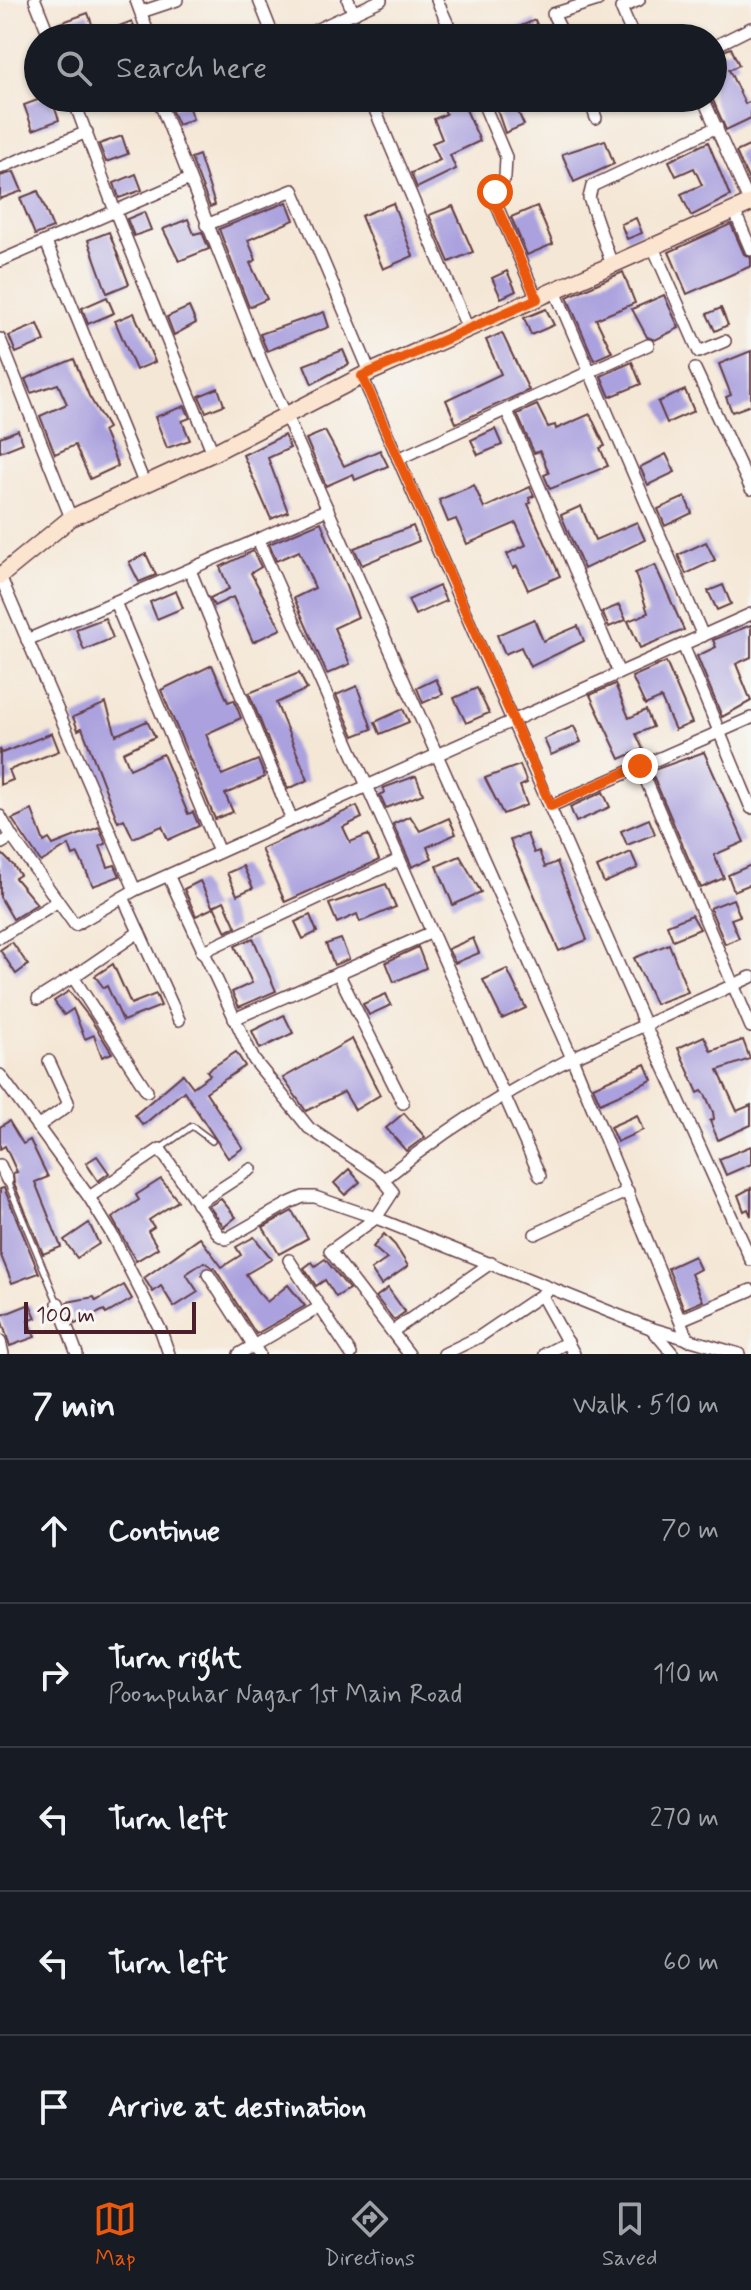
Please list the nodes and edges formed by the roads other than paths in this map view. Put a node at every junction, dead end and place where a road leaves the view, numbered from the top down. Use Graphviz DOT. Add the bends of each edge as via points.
graph roads {
  1 [pos="35,0"];
  2 [pos="177,0"];
  3 [pos="259,0"];
  4 [pos="348,0"];
  5 [pos="381,0"];
  6 [pos="437,0"];
  7 [pos="598,0"];
  8 [pos="639,0"];
  9 [pos="619,4"];
  10 [pos="138,6"];
  11 [pos="354,14"];
  12 [pos="44,24"];
  13 [pos="268,24"];
  14 [pos="331,24"];
  15 [pos="448,24"];
  16 [pos="558,24"];
  17 [pos="628,24"];
  18 [pos="751,28"];
  19 [pos="727,40"];
  20 [pos="79,112"];
  21 [pos="163,112"];
  22 [pos="376,112"];
  23 [pos="487,112"];
  24 [pos="594,112"];
  25 [pos="710,112"];
  26 [pos="596,118"];
  27 [pos="717,127"];
  28 [pos="87,132"];
  29 [pos="0,168"];
  30 [pos="187,180"];
  31 [pos="745,206"];
  32 [pos="115,211"];
  33 [pos="206,225"];
  34 [pos="46,242"];
  35 [pos="653,247"];
  36 [pos="751,250"];
  37 [pos="0,261"];
  38 [pos="612,265"];
  39 [pos="555,291"];
  40 [pos="537,299"];
  41 [pos="468,329"];
  42 [pos="725,341"];
  43 [pos="648,345"];
  44 [pos="1,346"];
  45 [pos="695,369"];
  46 [pos="590,371"];
  47 [pos="366,374"];
  48 [pos="507,411"];
  49 [pos="286,414"];
  50 [pos="213,453"];
  51 [pos="398,459"];
  52 [pos="145,485"];
  53 [pos="751,489"];
  54 [pos="328,509"];
  55 [pos="71,518"];
  56 [pos="258,540"];
  57 [pos="190,570"];
  58 [pos="0,576"];
  59 [pos="115,602"];
  60 [pos="751,614"];
  61 [pos="703,636"];
  62 [pos="27,640"];
  63 [pos="683,645"];
  64 [pos="619,673"];
  65 [pos="751,718"];
  66 [pos="514,721"];
  67 [pos="719,733"];
  68 [pos="436,755"];
  69 [pos="640,766"];
  70 [pos="367,786"];
  71 [pos="551,806"];
  72 [pos="751,808"];
  73 [pos="0,816"];
  74 [pos="292,820"];
  75 [pos="12,837"];
  76 [pos="0,844"];
  77 [pos="219,852"];
  78 [pos="399,860"];
  79 [pos="169,877"];
  80 [pos="135,890"];
  81 [pos="123,897"];
  82 [pos="55,903"];
  83 [pos="139,932"];
  84 [pos="430,933"];
  85 [pos="0,937"];
  86 [pos="202,952"];
  87 [pos="338,973"];
  88 [pos="73,977"];
  89 [pos="751,977"];
  90 [pos="733,986"];
  91 [pos="38,999"];
  92 [pos="234,1019"];
  93 [pos="179,1020"];
  94 [pos="644,1023"];
  95 [pos="751,1027"];
  96 [pos="572,1058"];
  97 [pos="49,1061"];
  98 [pos="0,1075"];
  99 [pos="147,1091"];
  100 [pos="502,1093"];
  101 [pos="403,1103"];
  102 [pos="37,1127"];
  103 [pos="212,1141"];
  104 [pos="160,1149"];
  105 [pos="0,1165"];
  106 [pos="251,1169"];
  107 [pos="540,1176"];
  108 [pos="7,1180"];
  109 [pos="383,1180"];
  110 [pos="628,1191"];
  111 [pos="89,1197"];
  112 [pos="197,1204"];
  113 [pos="376,1218"];
  114 [pos="535,1234"];
  115 [pos="289,1260"];
  116 [pos="751,1260"];
  117 [pos="491,1263"];
  118 [pos="208,1274"];
  119 [pos="751,1290"];
  120 [pos="546,1293"];
  121 [pos="58,1303"];
  122 [pos="320,1307"];
  123 [pos="680,1320"];
  124 [pos="650,1328"];
  125 [pos="393,1331"];
  126 [pos="688,1340"];
  127 [pos="0,1341"];
  128 [pos="568,1342"];
  129 [pos="257,1350"];
  130 [pos="3,1354"];
  131 [pos="77,1354"];
  132 [pos="169,1354"];
  133 [pos="239,1354"];
  134 [pos="351,1354"];
  135 [pos="409,1354"];
  136 [pos="444,1354"];
  137 [pos="545,1354"];
  138 [pos="574,1354"];
  139 [pos="673,1354"];
  140 [pos="739,1354"];
  1 -- 12 [label="street"];
  2 -- 10 [label="street"];
  3 -- 13 [label="street"];
  4 -- 11 [label="street"];
  5 -- 11 [label="street"];
  6 -- 15 [label="street"];
  7 -- 16 [label="street" via="553,14"];
  8 -- 9 [label="street"];
  9 -- 17 [label="street"];
  11 -- 14 [label="street"];
  18 -- 19 [label="street"];
  20 -- 28 [label="street"];
  21 -- 30 [label="street"];
  22 -- 41 [label="street"];
  23 -- 40 [label="street" via="506,157 505,177 494,199"];
  24 -- 26 [label="street"];
  25 -- 27 [label="street"];
  27 -- 31 [label="street"];
  27 -- 38 [label="street" via="592,186 589,198"];
  28 -- 29 [label="street"];
  28 -- 32 [label="street"];
  30 -- 32 [label="street"];
  30 -- 33 [label="street"];
  31 -- 35 [label="main road"];
  31 -- 36 [label="street"];
  32 -- 34 [label="street"];
  32 -- 50 [label="street"];
  33 -- 47 [label="street" via="293,190"];
  33 -- 49 [label="street"];
  34 -- 37 [label="street"];
  34 -- 52 [label="street"];
  35 -- 38 [label="main road"];
  35 -- 42 [label="street" via="699,352"];
  38 -- 39 [label="main road"];
  39 -- 40 [label="main road"];
  39 -- 46 [label="street"];
  40 -- 41 [label="main road"];
  41 -- 47 [label="main road"];
  43 -- 46 [label="street"];
  44 -- 55 [label="street"];
  45 -- 53 [label="street"];
  46 -- 48 [label="street"];
  46 -- 61 [label="street"];
  47 -- 49 [label="main road"];
  47 -- 51 [label="street"];
  48 -- 51 [label="street"];
  48 -- 64 [label="street"];
  49 -- 50 [label="main road"];
  49 -- 54 [label="street"];
  50 -- 52 [label="main road"];
  51 -- 66 [label="street"];
  52 -- 55 [label="main road"];
  54 -- 56 [label="street"];
  54 -- 68 [label="street"];
  55 -- 58 [label="main road"];
  56 -- 57 [label="street"];
  56 -- 70 [label="street"];
  57 -- 59 [label="street"];
  57 -- 74 [label="street"];
  58 -- 62 [label="street"];
  59 -- 62 [label="street"];
  59 -- 77 [label="street"];
  60 -- 61 [label="street"];
  61 -- 63 [label="street"];
  62 -- 80 [label="street"];
  63 -- 64 [label="street"];
  63 -- 67 [label="street"];
  64 -- 66 [label="street"];
  65 -- 67 [label="street"];
  66 -- 68 [label="street"];
  66 -- 71 [label="street"];
  67 -- 69 [label="street"];
  67 -- 72 [label="street"];
  68 -- 70 [label="street"];
  68 -- 96 [label="street"];
  69 -- 71 [label="street"];
  69 -- 90 [label="street"];
  70 -- 74 [label="street"];
  70 -- 78 [label="street"];
  71 -- 94 [label="street"];
  73 -- 75 [label="street"];
  74 -- 77 [label="street"];
  75 -- 76 [label="street"];
  75 -- 82 [label="street"];
  77 -- 79 [label="street"];
  78 -- 84 [label="street"];
  78 -- 86 [label="street"];
  79 -- 80 [label="street"];
  79 -- 86 [label="street"];
  80 -- 81 [label="street"];
  81 -- 82 [label="street" via="75,925"];
  81 -- 83 [label="street"];
  82 -- 85 [label="street"];
  83 -- 88 [label="street"];
  83 -- 93 [label="street"];
  84 -- 87 [label="street"];
  84 -- 100 [label="street"];
  86 -- 92 [label="street"];
  87 -- 92 [label="street"];
  87 -- 101 [label="street"];
  88 -- 91 [label="street"];
  88 -- 99 [label="street"];
  89 -- 90 [label="street"];
  90 -- 94 [label="street"];
  90 -- 95 [label="street"];
  92 -- 109 [label="street" via="254,1060 309,1128"];
  94 -- 96 [label="street"];
  94 -- 116 [label="street"];
  96 -- 100 [label="street"];
  96 -- 110 [label="street"];
  97 -- 102 [label="street" via="68,1102"];
  98 -- 102 [label="street"];
  100 -- 107 [label="street"];
  100 -- 109 [label="street"];
  102 -- 111 [label="street"];
  103 -- 104 [label="lane" via="192,1126"];
  104 -- 111 [label="street"];
  104 -- 112 [label="street"];
  105 -- 108 [label="street"];
  106 -- 112 [label="street"];
  108 -- 121 [label="lane"];
  109 -- 113 [label="street" via="393,1192"];
  110 -- 114 [label="street"];
  110 -- 123 [label="street"];
  111 -- 132 [label="street"];
  112 -- 113 [label="street" via="226,1239 303,1197"];
  113 -- 117 [label="street"];
  113 -- 125 [label="street" via="330,1251"];
  115 -- 122 [label="street"];
  117 -- 120 [label="street"];
  117 -- 125 [label="street"];
  118 -- 129 [label="street"];
  119 -- 123 [label="street"];
  120 -- 124 [label="street"];
  120 -- 128 [label="street"];
  120 -- 136 [label="street"];
  121 -- 131 [label="street"];
  122 -- 129 [label="street"];
  122 -- 134 [label="street"];
  123 -- 126 [label="street"];
  124 -- 126 [label="street"];
  124 -- 139 [label="street"];
  125 -- 135 [label="street"];
  126 -- 140 [label="street"];
  127 -- 130 [label="street"];
  128 -- 137 [label="street"];
  128 -- 138 [label="street"];
  129 -- 133 [label="street"];
}
